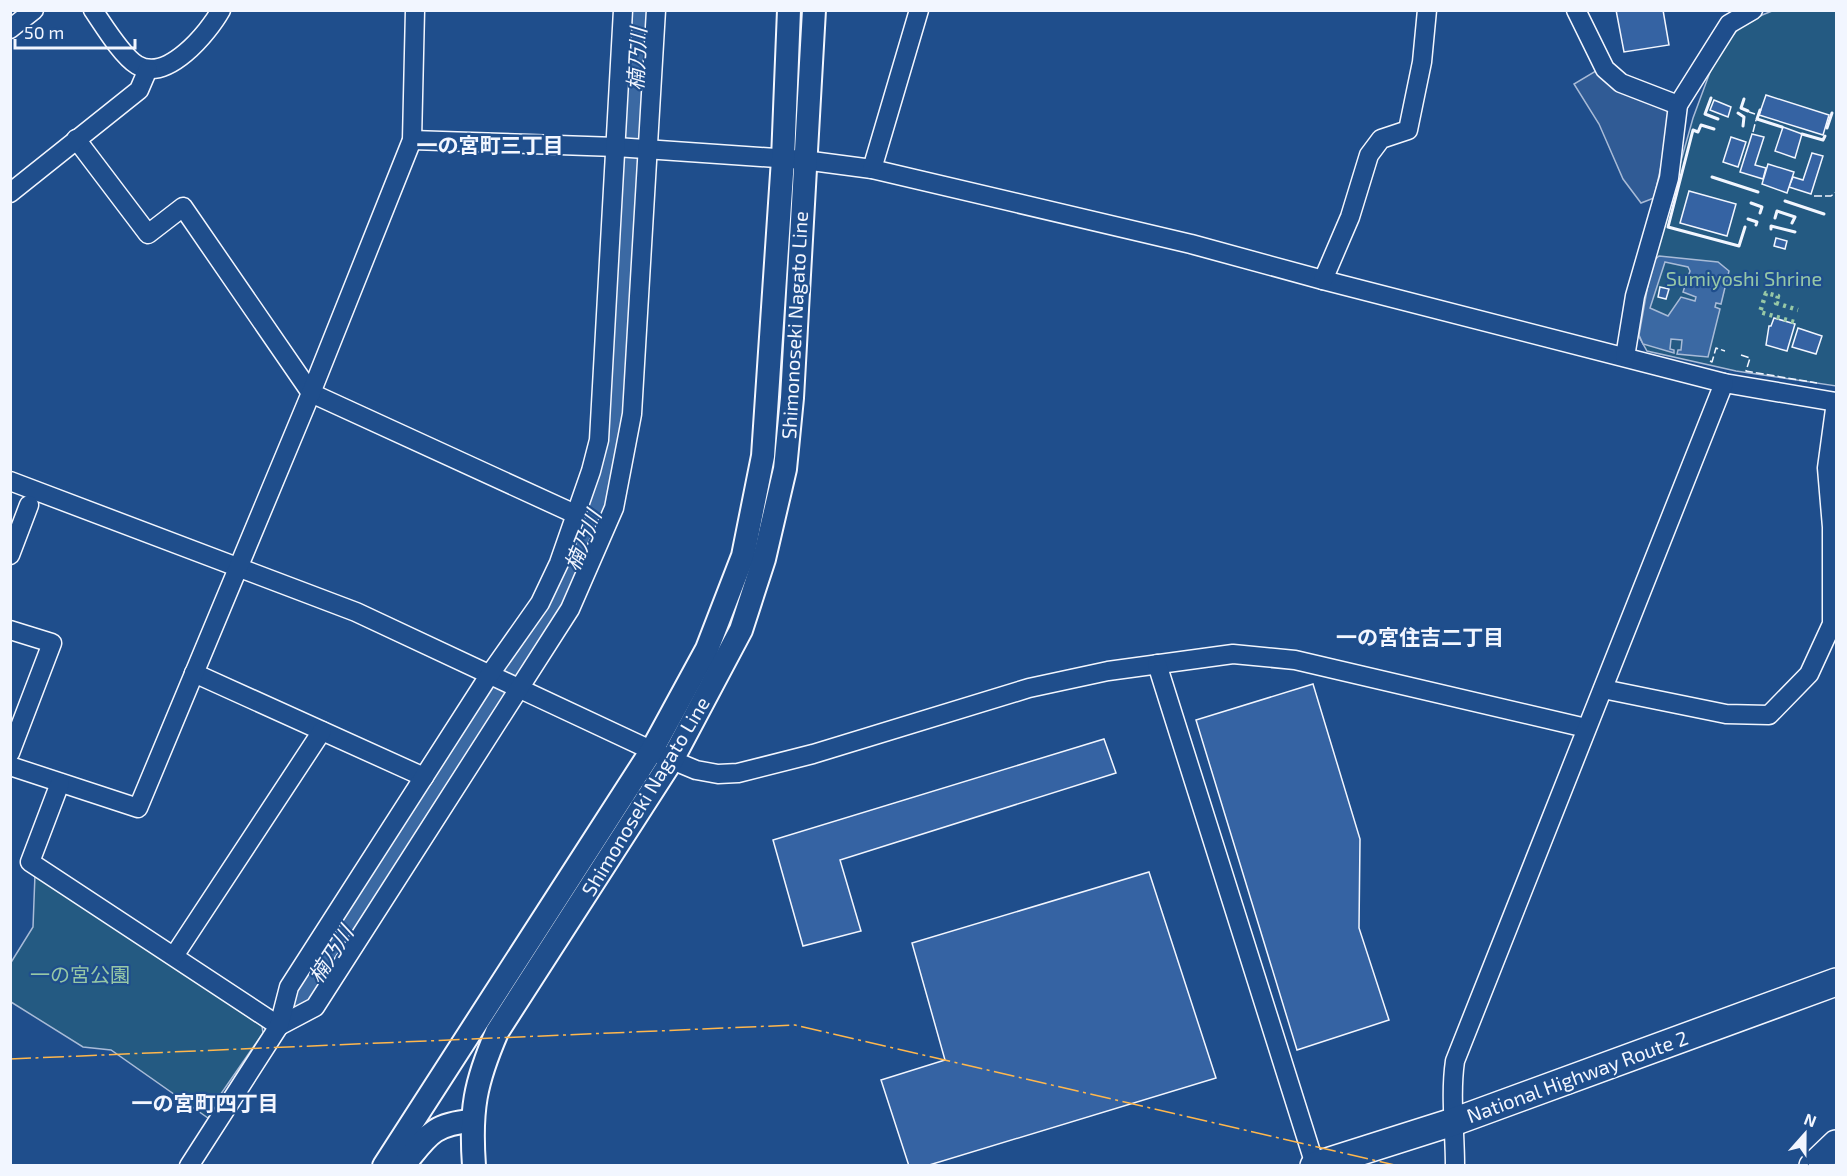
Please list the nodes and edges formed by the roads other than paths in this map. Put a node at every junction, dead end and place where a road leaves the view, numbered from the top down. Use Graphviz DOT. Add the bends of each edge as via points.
graph roads {
  1 [pos="34,10"];
  2 [pos="221,10"];
  3 [pos="416,10"];
  4 [pos="623,10"];
  5 [pos="656,10"];
  6 [pos="789,10"];
  7 [pos="814,10"];
  8 [pos="919,10"];
  9 [pos="1427,10"];
  10 [pos="1576,10"];
  11 [pos="1753,10"];
  12 [pos="96,12"];
  13 [pos="1728,17"];
  14 [pos="10,29"];
  15 [pos="148,69"];
  16 [pos="1678,105"];
  17 [pos="76,139"];
  18 [pos="412,140"];
  19 [pos="619,147"];
  20 [pos="647,149"];
  21 [pos="793,160"];
  22 [pos="872,169"];
  23 [pos="10,193"];
  24 [pos="1323,280"];
  25 [pos="1625,357"];
  26 [pos="1724,382"];
  27 [pos="311,393"];
  28 [pos="1836,402"];
  29 [pos="10,482"];
  30 [pos="29,504"];
  31 [pos="575,514"];
  32 [pos="10,555"];
  33 [pos="238,567"];
  34 [pos="1834,624"];
  35 [pos="10,630"];
  36 [pos="1157,664"];
  37 [pos="194,673"];
  38 [pos="493,675"];
  39 [pos="517,687"];
  40 [pos="1603,689"];
  41 [pos="1586,728"];
  42 [pos="322,731"];
  43 [pos="10,753"];
  44 [pos="662,755"];
  45 [pos="10,766"];
  46 [pos="423,777"];
  47 [pos="60,783"];
  48 [pos="174,956"];
  49 [pos="1836,982"];
  50 [pos="279,1026"];
  51 [pos="1456,1120"];
  52 [pos="472,1129"];
  53 [pos="1836,1144"];
  54 [pos="1314,1165"];
  55 [pos="189,1166"];
  56 [pos="384,1166"];
  57 [pos="403,1166"];
  58 [pos="474,1166"];
  59 [pos="479,1166"];
  60 [pos="1455,1166"];
  61 [pos="1814,1166"];
  1 -- 14 [label="street"];
  2 -- 15 [label="street" via="187,52 167,66"];
  3 -- 18 [label="street"];
  4 -- 19 [label="street"];
  5 -- 20 [label="street"];
  6 -- 21 [label="main road, Shimonoseki Nagato Line"];
  7 -- 21 [label="main road, Shimonoseki Nagato Line"];
  8 -- 22 [label="street"];
  9 -- 24 [label="street" via="1422,62 1408,130 1381,139 1368,155 1350,217"];
  10 -- 16 [label="street" via="1605,69 1621,84"];
  11 -- 13 [label="street"];
  12 -- 15 [label="street" via="131,60"];
  13 -- 16 [label="street"];
  15 -- 17 [label="street" via="139,90"];
  16 -- 25 [label="street" via="1669,178 1635,296"];
  17 -- 23 [label="street"];
  17 -- 27 [label="street" via="148,234 183,207"];
  18 -- 19 [label="street"];
  18 -- 27 [label="street"];
  19 -- 20 [label="street"];
  19 -- 31 [label="street" via="599,440"];
  20 -- 21 [label="street"];
  20 -- 39 [label="street" via="631,430 614,508 570,609"];
  21 -- 22 [label="street"];
  21 -- 44 [label="main road, Shimonoseki Nagato Line" via="792,398 776,516 741,630"];
  22 -- 24 [label="street" via="1191,244"];
  24 -- 25 [label="street"];
  25 -- 26 [label="street"];
  26 -- 28 [label="street"];
  26 -- 40 [label="street"];
  27 -- 31 [label="street"];
  27 -- 33 [label="street"];
  28 -- 34 [label="street" via="1827,468"];
  29 -- 33 [label="street"];
  30 -- 32 [label="street"];
  31 -- 38 [label="street" via="559,563 540,603"];
  33 -- 37 [label="street"];
  33 -- 38 [label="street" via="356,612"];
  34 -- 40 [label="street" via="1809,674 1769,715 1726,714"];
  35 -- 43 [label="street" via="52,643"];
  36 -- 41 [label="street" via="1233,654 1295,660"];
  36 -- 44 [label="street" via="1029,688 738,773 696,770"];
  36 -- 54 [label="street"];
  37 -- 42 [label="street"];
  37 -- 47 [label="street" via="138,808"];
  38 -- 39 [label="street"];
  38 -- 46 [label="street"];
  39 -- 44 [label="street"];
  39 -- 50 [label="street" via="315,1007"];
  40 -- 41 [label="street"];
  41 -- 51 [label="street" via="1455,1061 1452,1080"];
  42 -- 46 [label="street"];
  42 -- 48 [label="street"];
  44 -- 52 [label="main road, Shimonoseki Nagato Line" via="497,1032 477,1082"];
  44 -- 56 [label="main road, Shimonoseki Nagato Line"];
  45 -- 47 [label="street"];
  46 -- 50 [label="street" via="289,987"];
  47 -- 48 [label="street" via="30,862"];
  48 -- 50 [label="street"];
  49 -- 51 [label="highway, National Highway Route 2"];
  50 -- 55 [label="street"];
  51 -- 54 [label="highway, National Highway Route 2"];
  51 -- 60 [label="street"];
  52 -- 57 [label="main road" via="438,1127 425,1136"];
  52 -- 58 [label="main road"];
  52 -- 59 [label="main road"];
  53 -- 61 [label="highway"];
}
